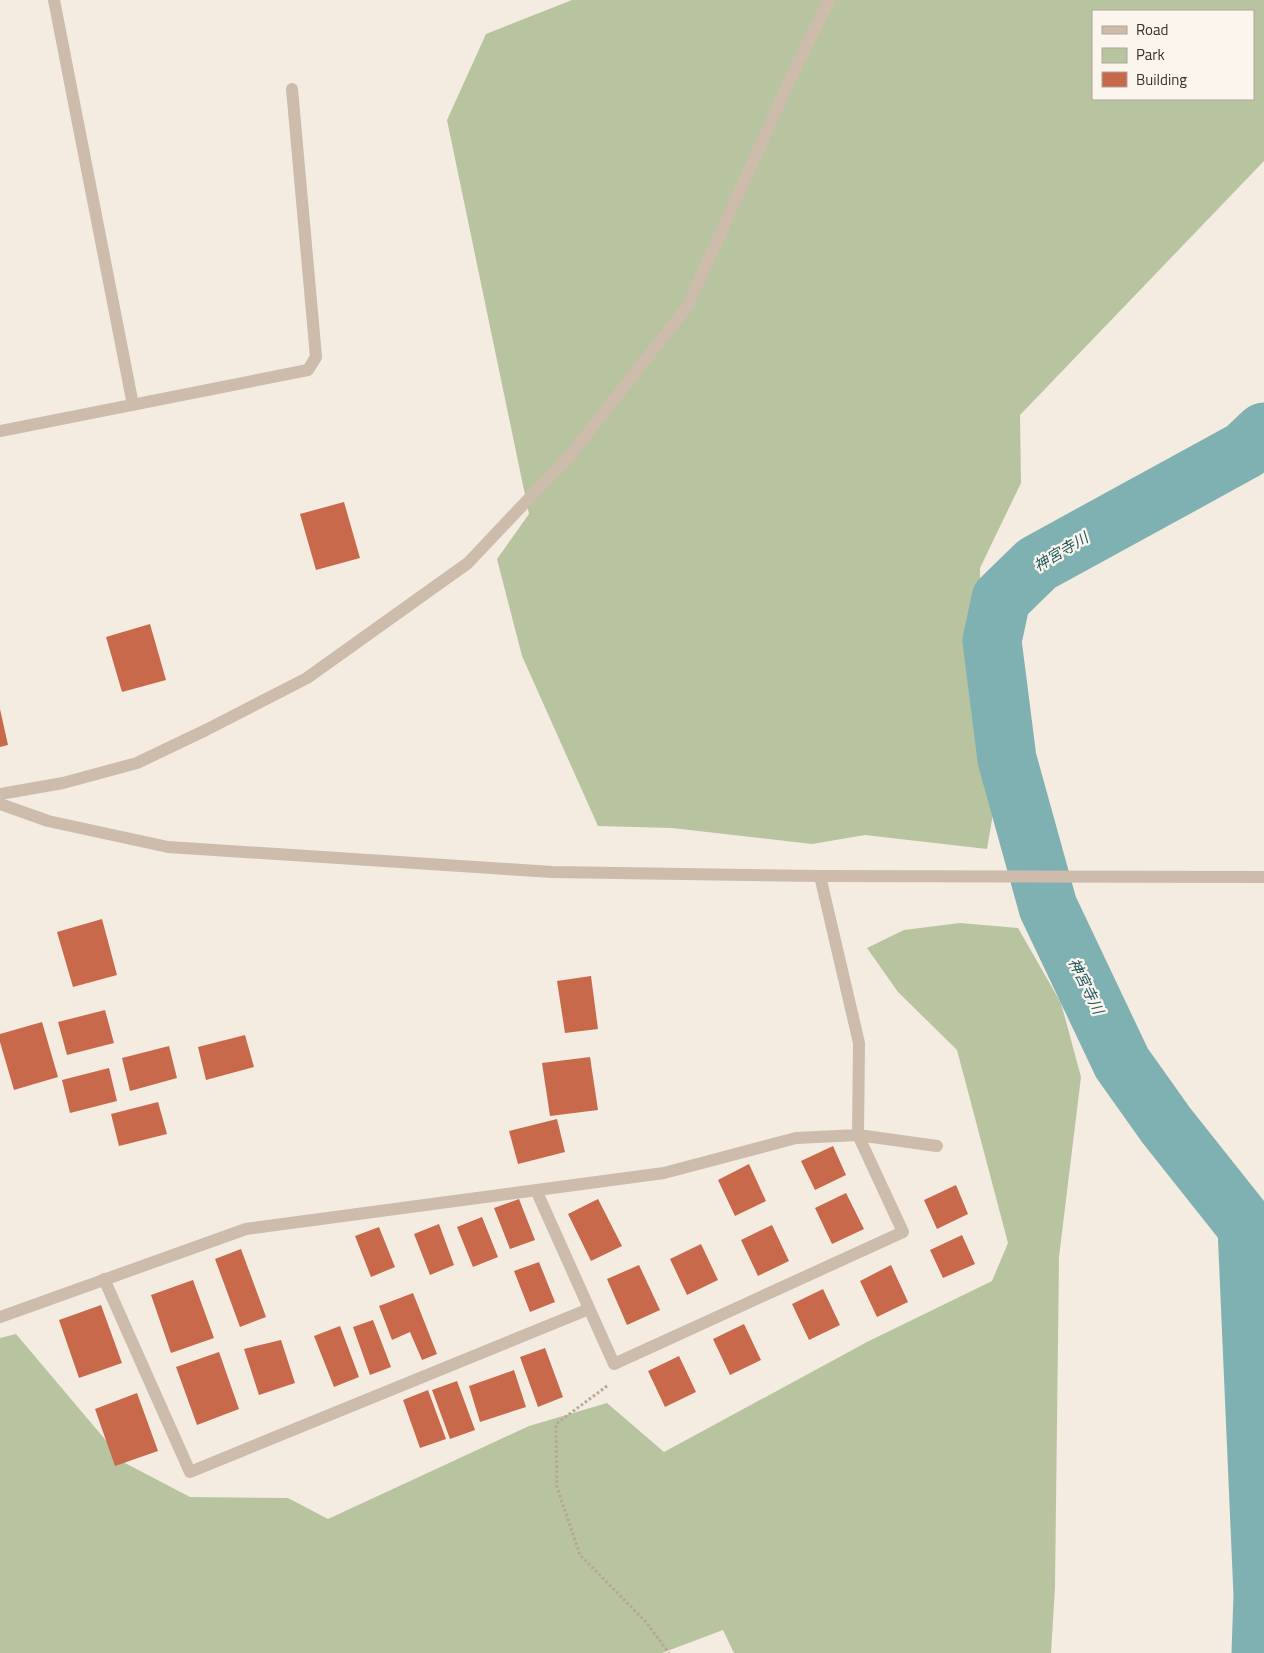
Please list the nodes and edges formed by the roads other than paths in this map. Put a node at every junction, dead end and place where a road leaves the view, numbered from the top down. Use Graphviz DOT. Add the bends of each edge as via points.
graph roads {
  1 [pos="54,0"];
  2 [pos="829,0"];
  3 [pos="292,89"];
  4 [pos="133,405"];
  5 [pos="0,431"];
  6 [pos="0,794"];
  7 [pos="0,804"];
  8 [pos="820,876"];
  9 [pos="1264,877"];
  10 [pos="858,1135"];
  11 [pos="937,1146"];
  12 [pos="536,1190"];
  13 [pos="104,1279"];
  14 [pos="589,1309"];
  15 [pos="0,1316"];
  1 -- 4 [label="street"];
  2 -- 6 [label="street" via="688,307 572,453 468,563 307,678 206,730 137,763 62,783"];
  3 -- 4 [label="street" via="316,357 308,370"];
  4 -- 5 [label="street"];
  7 -- 8 [label="street" via="48,821 168,847 552,872"];
  8 -- 9 [label="street"];
  8 -- 10 [label="street" via="859,1043"];
  10 -- 11 [label="street"];
  10 -- 12 [label="street" via="796,1138 664,1173"];
  10 -- 14 [label="street" via="903,1232 614,1364"];
  12 -- 13 [label="street" via="246,1228"];
  12 -- 14 [label="street"];
  13 -- 14 [label="street" via="190,1472"];
  13 -- 15 [label="street"];
}
